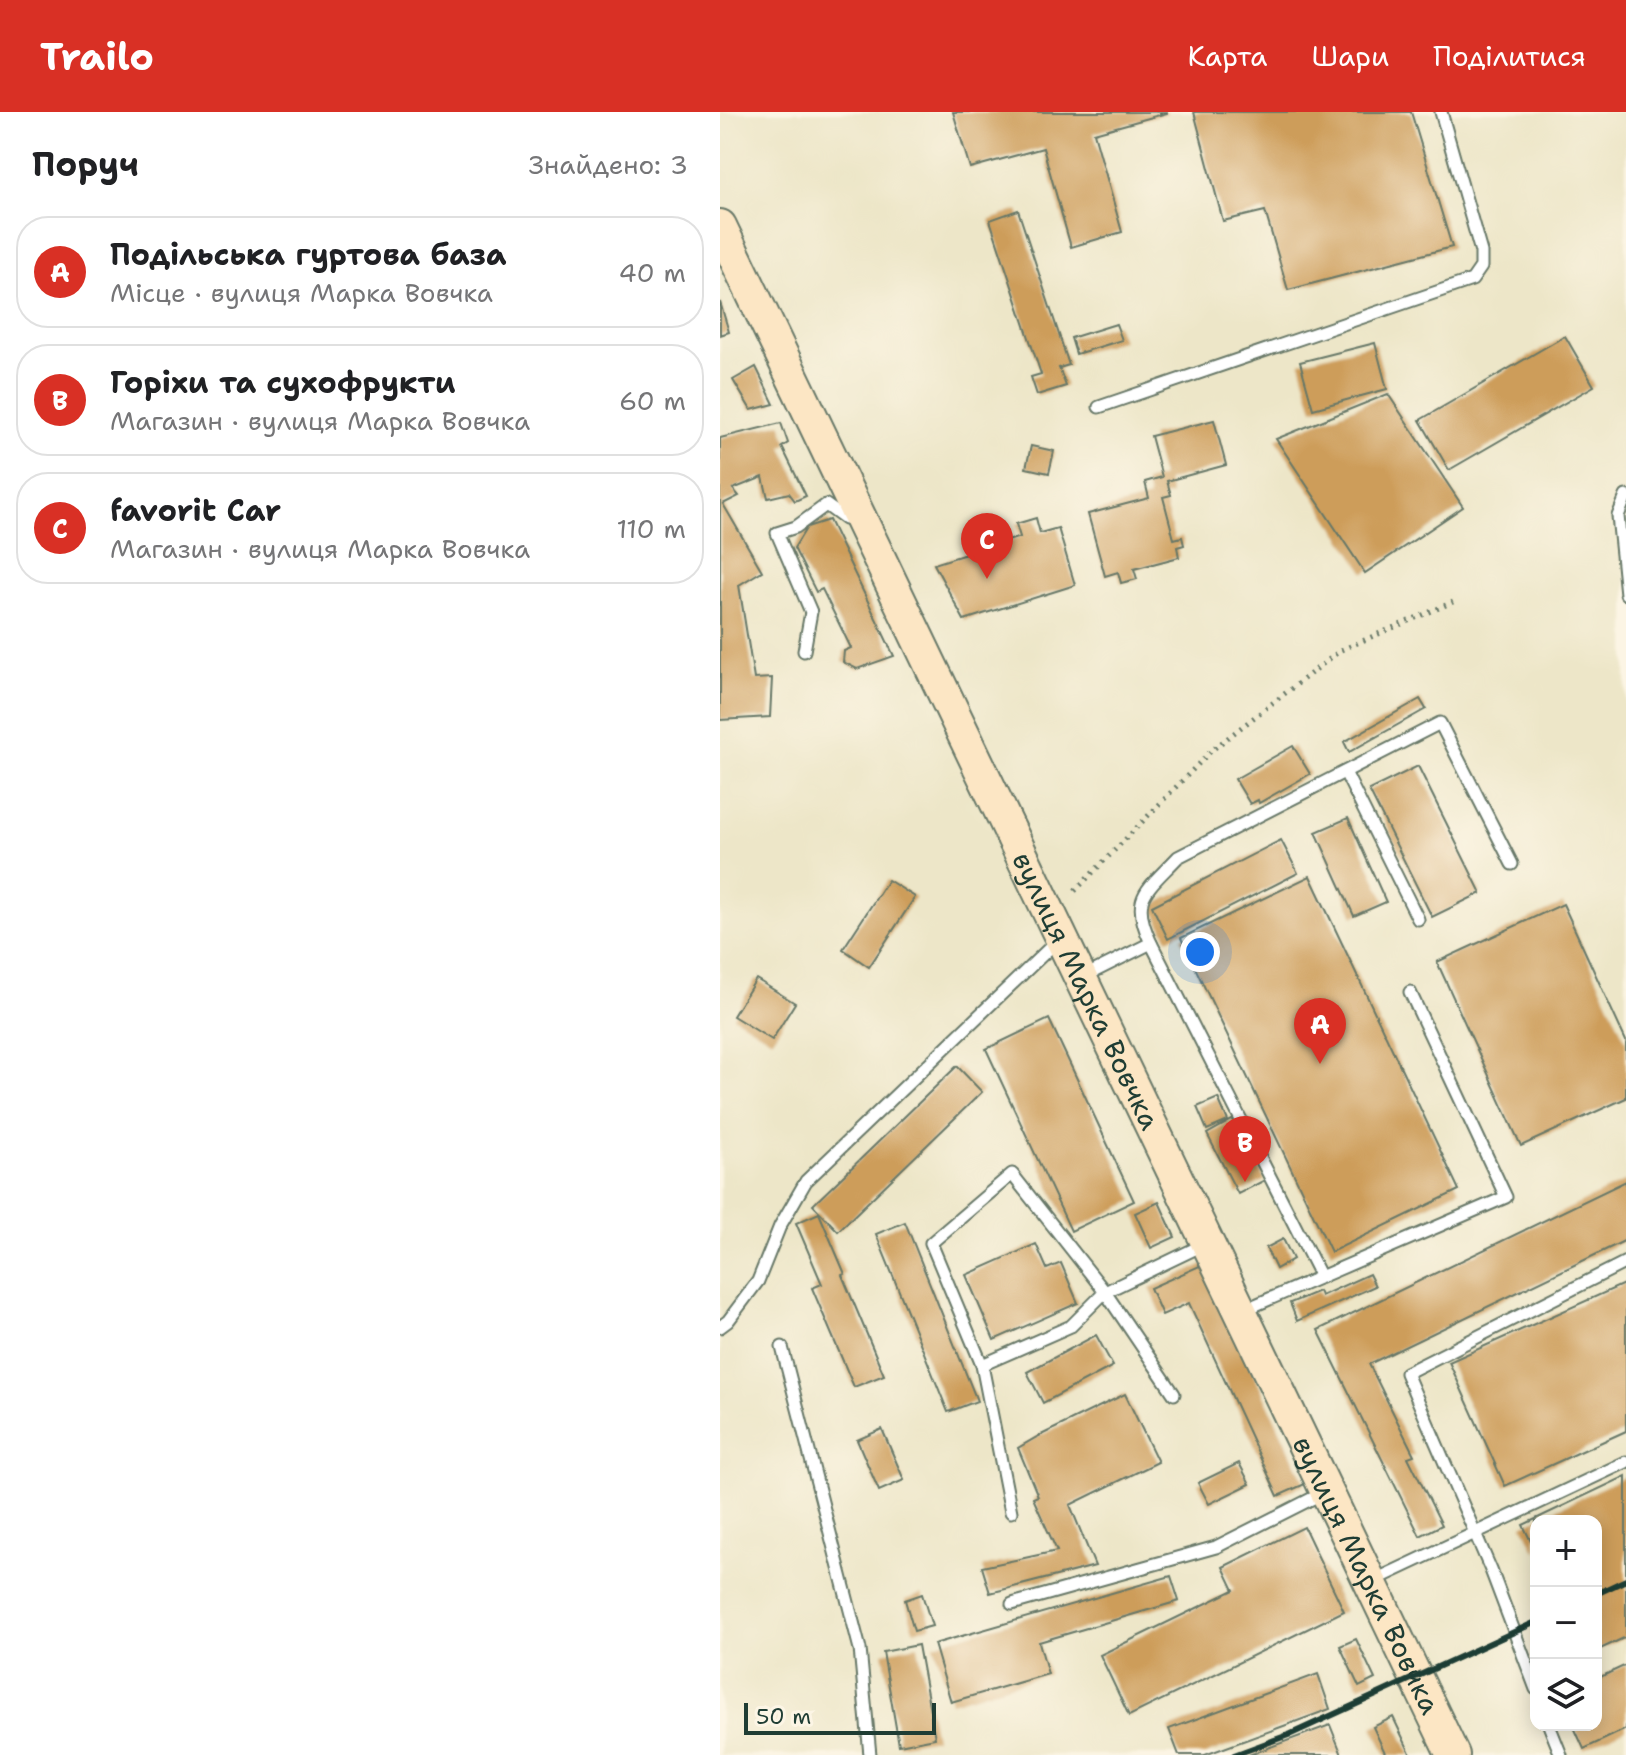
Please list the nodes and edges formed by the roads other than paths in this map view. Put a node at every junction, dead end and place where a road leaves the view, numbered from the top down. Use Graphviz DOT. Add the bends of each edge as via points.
graph roads {
  1 [pos="1441,112"];
  2 [pos="720,226"];
  3 [pos="1099,407"];
  4 [pos="1626,496"];
  5 [pos="858,513"];
  6 [pos="1626,594"];
  7 [pos="804,651"];
  8 [pos="1345,772"];
  9 [pos="1512,864"];
  10 [pos="1418,919"];
  11 [pos="1061,937"];
  12 [pos="1151,943"];
  13 [pos="1081,978"];
  14 [pos="1410,992"];
  15 [pos="1207,1243"];
  16 [pos="1626,1262"];
  17 [pos="1321,1277"];
  18 [pos="1105,1292"];
  19 [pos="1240,1312"];
  20 [pos="720,1327"];
  21 [pos="782,1347"];
  22 [pos="982,1365"];
  23 [pos="1174,1394"];
  24 [pos="1626,1462"];
  25 [pos="1326,1491"];
  26 [pos="1011,1512"];
  27 [pos="1475,1533"];
  28 [pos="1370,1582"];
  29 [pos="1012,1604"];
  30 [pos="1530,1674"];
  31 [pos="1551,1731"];
  32 [pos="870,1755"];
  33 [pos="1453,1755"];
  34 [pos="1561,1755"];
  1 -- 3 [label="lane" via="1481,252 1481,267 1472,280"];
  2 -- 5 [label="main road, вулиця Марка Вовчка"];
  4 -- 6 [label="lane" via="1618,516"];
  5 -- 7 [label="lane" via="845,519 826,505 796,527 777,533 811,612"];
  5 -- 11 [label="main road, вулиця Марка Вовчка"];
  8 -- 9 [label="lane" via="1440,723"];
  8 -- 10 [label="lane"];
  8 -- 12 [label="lane" via="1178,857 1147,890 1140,906"];
  11 -- 13 [label="main road, вулиця Марка Вовчка"];
  11 -- 20 [label="lane" via="806,1181 758,1281"];
  12 -- 13 [label="lane"];
  12 -- 17 [label="lane"];
  13 -- 15 [label="main road, вулиця Марка Вовчка"];
  14 -- 17 [label="lane" via="1506,1197"];
  15 -- 18 [label="lane"];
  15 -- 19 [label="main road, вулиця Марка Вовчка"];
  16 -- 27 [label="lane" via="1406,1373"];
  17 -- 19 [label="lane"];
  18 -- 22 [label="lane" via="1071,1326"];
  18 -- 22 [label="lane" via="1012,1174 931,1243"];
  18 -- 23 [label="lane"];
  19 -- 25 [label="main road, вулиця Марка Вовчка"];
  21 -- 32 [label="lane" via="860,1649"];
  22 -- 26 [label="lane"];
  24 -- 27 [label="lane"];
  25 -- 28 [label="main road, вулиця Марка Вовчка"];
  25 -- 29 [label="lane" via="1216,1547"];
  27 -- 28 [label="lane"];
  27 -- 30 [label="lane"];
  28 -- 33 [label="main road, вулиця Марка Вовчка"];
  31 -- 34 [label="lane"];
}
